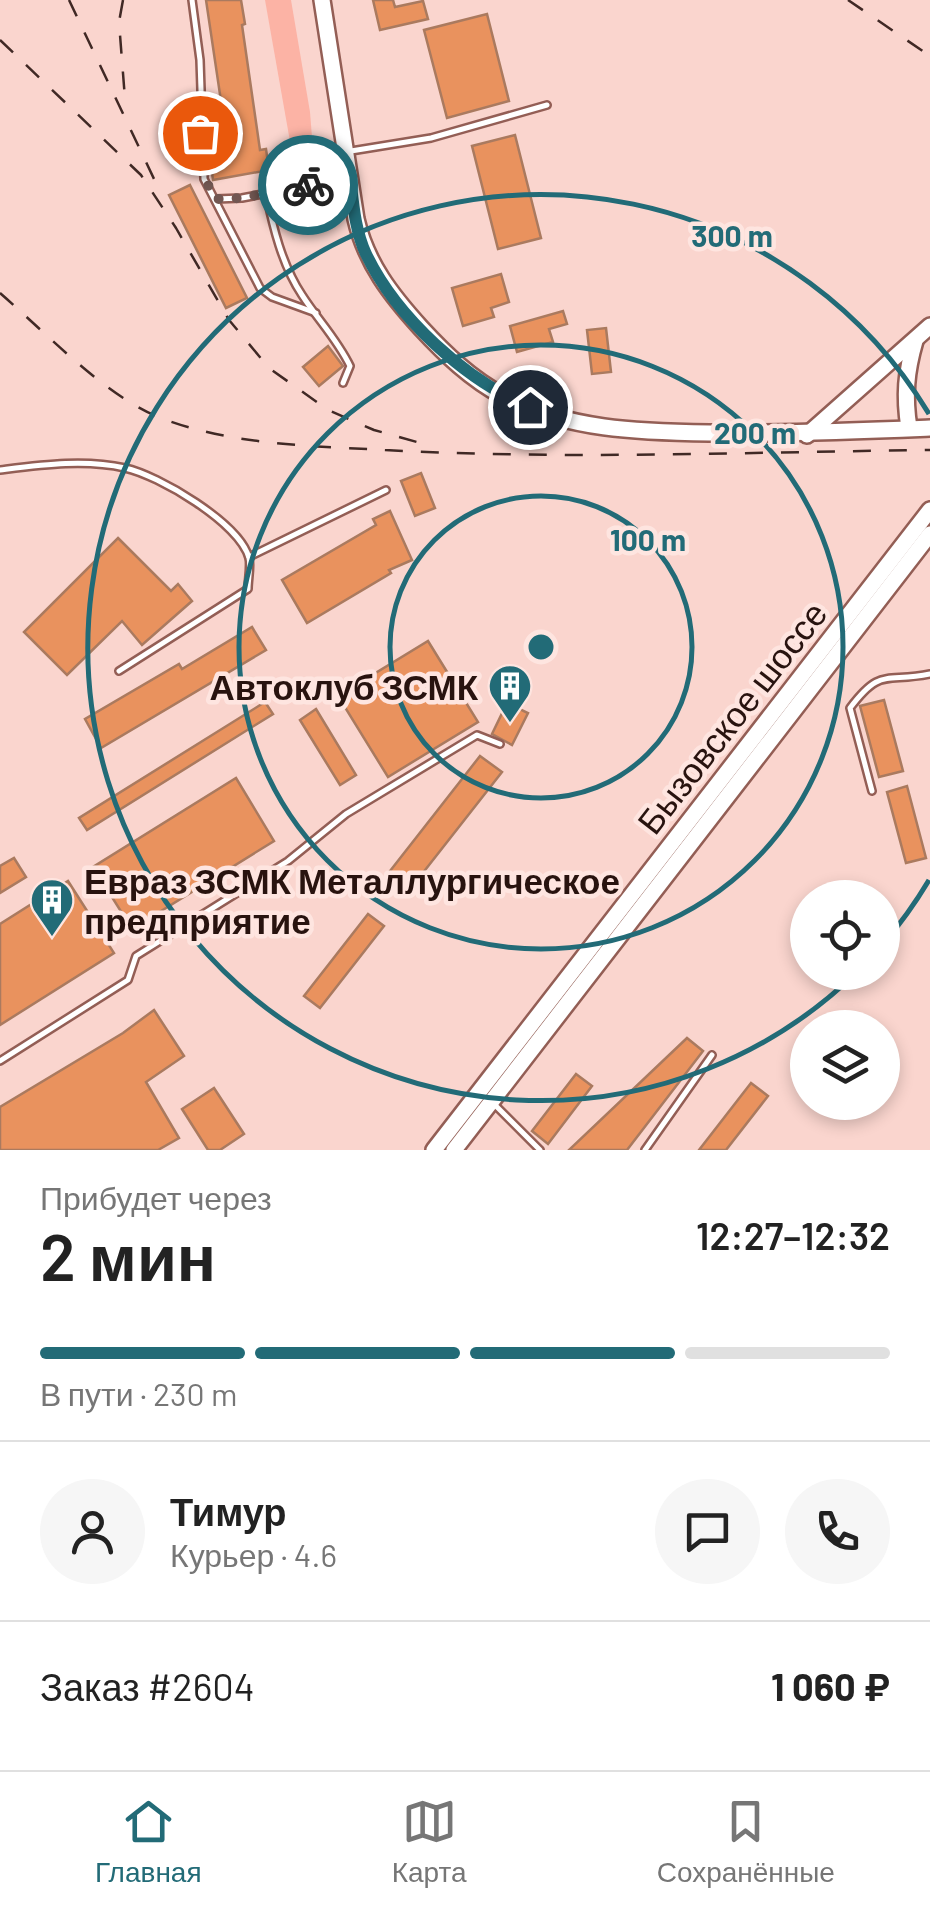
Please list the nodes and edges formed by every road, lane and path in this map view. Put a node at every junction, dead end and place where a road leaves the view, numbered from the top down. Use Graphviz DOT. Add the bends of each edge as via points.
graph roads {
  1 [pos="192,0"];
  2 [pos="322,0"];
  3 [pos="547,105"];
  4 [pos="345,152"];
  5 [pos="350,177"];
  6 [pos="266,192"];
  7 [pos="216,199"];
  8 [pos="316,313"];
  9 [pos="930,326"];
  10 [pos="915,341"];
  11 [pos="343,383"];
  12 [pos="909,428"];
  13 [pos="930,428"];
  14 [pos="806,435"];
  15 [pos="0,470"];
  16 [pos="386,490"];
  17 [pos="930,510"];
  18 [pos="930,534"];
  19 [pos="249,557"];
  20 [pos="119,671"];
  21 [pos="930,674"];
  22 [pos="500,744"];
  23 [pos="872,791"];
  24 [pos="712,1055"];
  25 [pos="0,1060"];
  26 [pos="492,1102"];
  27 [pos="434,1150"];
  28 [pos="454,1150"];
  29 [pos="540,1150"];
  30 [pos="645,1150"];
  1 -- 7 [label="lane" via="201,158"];
  2 -- 4 [label="main road"];
  3 -- 4 [label="lane" via="431,138"];
  4 -- 5 [label="main road"];
  5 -- 6 [label="lane"];
  5 -- 14 [label="main road" via="360,238 375,271 438,346 504,396 556,418 609,428"];
  6 -- 7 [label="lane"];
  6 -- 8 [label="lane" via="274,233"];
  7 -- 8 [label="lane" via="260,288"];
  8 -- 11 [label="lane" via="350,366"];
  9 -- 10 [label="main road"];
  10 -- 12 [label="main road" via="904,396"];
  10 -- 14 [label="main road"];
  12 -- 13 [label="main road"];
  12 -- 14 [label="main road"];
  15 -- 19 [label="lane" via="60,462 126,468 170,486 223,522"];
  16 -- 19 [label="lane"];
  17 -- 27 [label="main road, Бызовское шоссе"];
  18 -- 26 [label="main road, Бызовское шоссе"];
  19 -- 20 [label="lane" via="248,589"];
  21 -- 23 [label="lane" via="880,678 850,708"];
  22 -- 25 [label="lane" via="478,735 346,814 288,861 136,956 128,980"];
  24 -- 30 [label="lane"];
  26 -- 28 [label="main road, Бызовское шоссе"];
  26 -- 29 [label="lane"];
}
